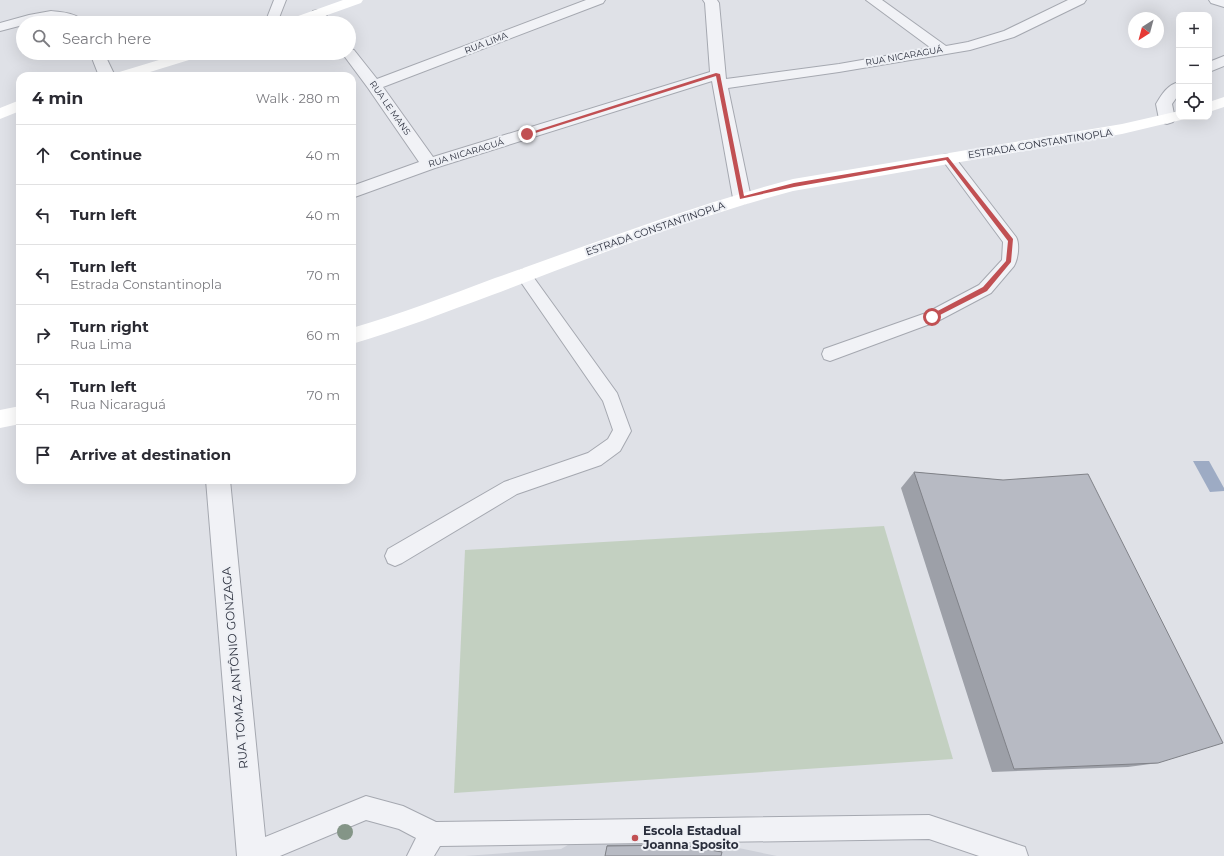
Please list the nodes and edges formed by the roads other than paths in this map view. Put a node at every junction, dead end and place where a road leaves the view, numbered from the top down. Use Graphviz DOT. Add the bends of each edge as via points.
graph roads {
  1 [pos="280,0"];
  2 [pos="356,0"];
  3 [pos="598,0"];
  4 [pos="710,0"];
  5 [pos="873,0"];
  6 [pos="1079,0"];
  7 [pos="1216,0"];
  8 [pos="1224,3"];
  9 [pos="30,16"];
  10 [pos="66,16"];
  11 [pos="274,16"];
  12 [pos="327,16"];
  13 [pos="16,21"];
  14 [pos="0,27"];
  15 [pos="941,49"];
  16 [pos="100,60"];
  17 [pos="177,60"];
  18 [pos="354,60"];
  19 [pos="1224,60"];
  20 [pos="1212,66"];
  21 [pos="105,72"];
  22 [pos="143,72"];
  23 [pos="719,79"];
  24 [pos="374,85"];
  25 [pos="1176,89"];
  26 [pos="1224,102"];
  27 [pos="1212,106"];
  28 [pos="16,108"];
  29 [pos="0,114"];
  30 [pos="1173,117"];
  31 [pos="948,158"];
  32 [pos="429,164"];
  33 [pos="356,191"];
  34 [pos="742,198"];
  35 [pos="524,276"];
  36 [pos="356,335"];
  37 [pos="830,354"];
  38 [pos="16,417"];
  39 [pos="0,419"];
  40 [pos="218,484"];
  41 [pos="395,556"];
  42 [pos="434,834"];
  43 [pos="251,856"];
  44 [pos="420,856"];
  45 [pos="1016,856"];
  1 -- 11 [label="lane"];
  2 -- 12 [label="street"];
  3 -- 24 [label="street, RUA LIMA"];
  4 -- 23 [label="street"];
  5 -- 15 [label="street"];
  6 -- 15 [label="street, RUA NICARAGUÁ" via="1009,34 970,46"];
  7 -- 8 [label="street"];
  9 -- 10 [label="street" via="46,10"];
  13 -- 14 [label="street"];
  15 -- 23 [label="street, RUA NICARAGUÁ" via="839,68"];
  16 -- 21 [label="street"];
  17 -- 22 [label="street"];
  18 -- 24 [label="street, RUA LE MANS"];
  19 -- 20 [label="street"];
  23 -- 32 [label="street, RUA NICARAGUÁ"];
  23 -- 34 [label="street"];
  24 -- 32 [label="street, RUA LE MANS"];
  25 -- 30 [label="street" via="1170,93 1164,104"];
  26 -- 27 [label="street"];
  28 -- 29 [label="street"];
  30 -- 31 [label="street, ESTRADA CONSTANTINOPLA" via="1122,129"];
  31 -- 34 [label="street, ESTRADA CONSTANTINOPLA" via="794,185"];
  31 -- 37 [label="lane" via="1011,241 1009,262 985,289 938,313"];
  32 -- 33 [label="street, RUA NICARAGUÁ"];
  34 -- 35 [label="street, ESTRADA CONSTANTINOPLA" via="670,221"];
  35 -- 36 [label="street, ESTRADA CONSTANTINOPLA" via="406,320"];
  35 -- 41 [label="lane" via="610,398 622,431 614,445 594,459 511,488"];
  38 -- 39 [label="street"];
  40 -- 43 [label="street, RUA TOMAZ ANTÔNIO GONZAGA"];
  42 -- 43 [label="lane" via="403,818 366,808"];
  42 -- 44 [label="lane"];
  42 -- 45 [label="lane" via="929,827"];
}
